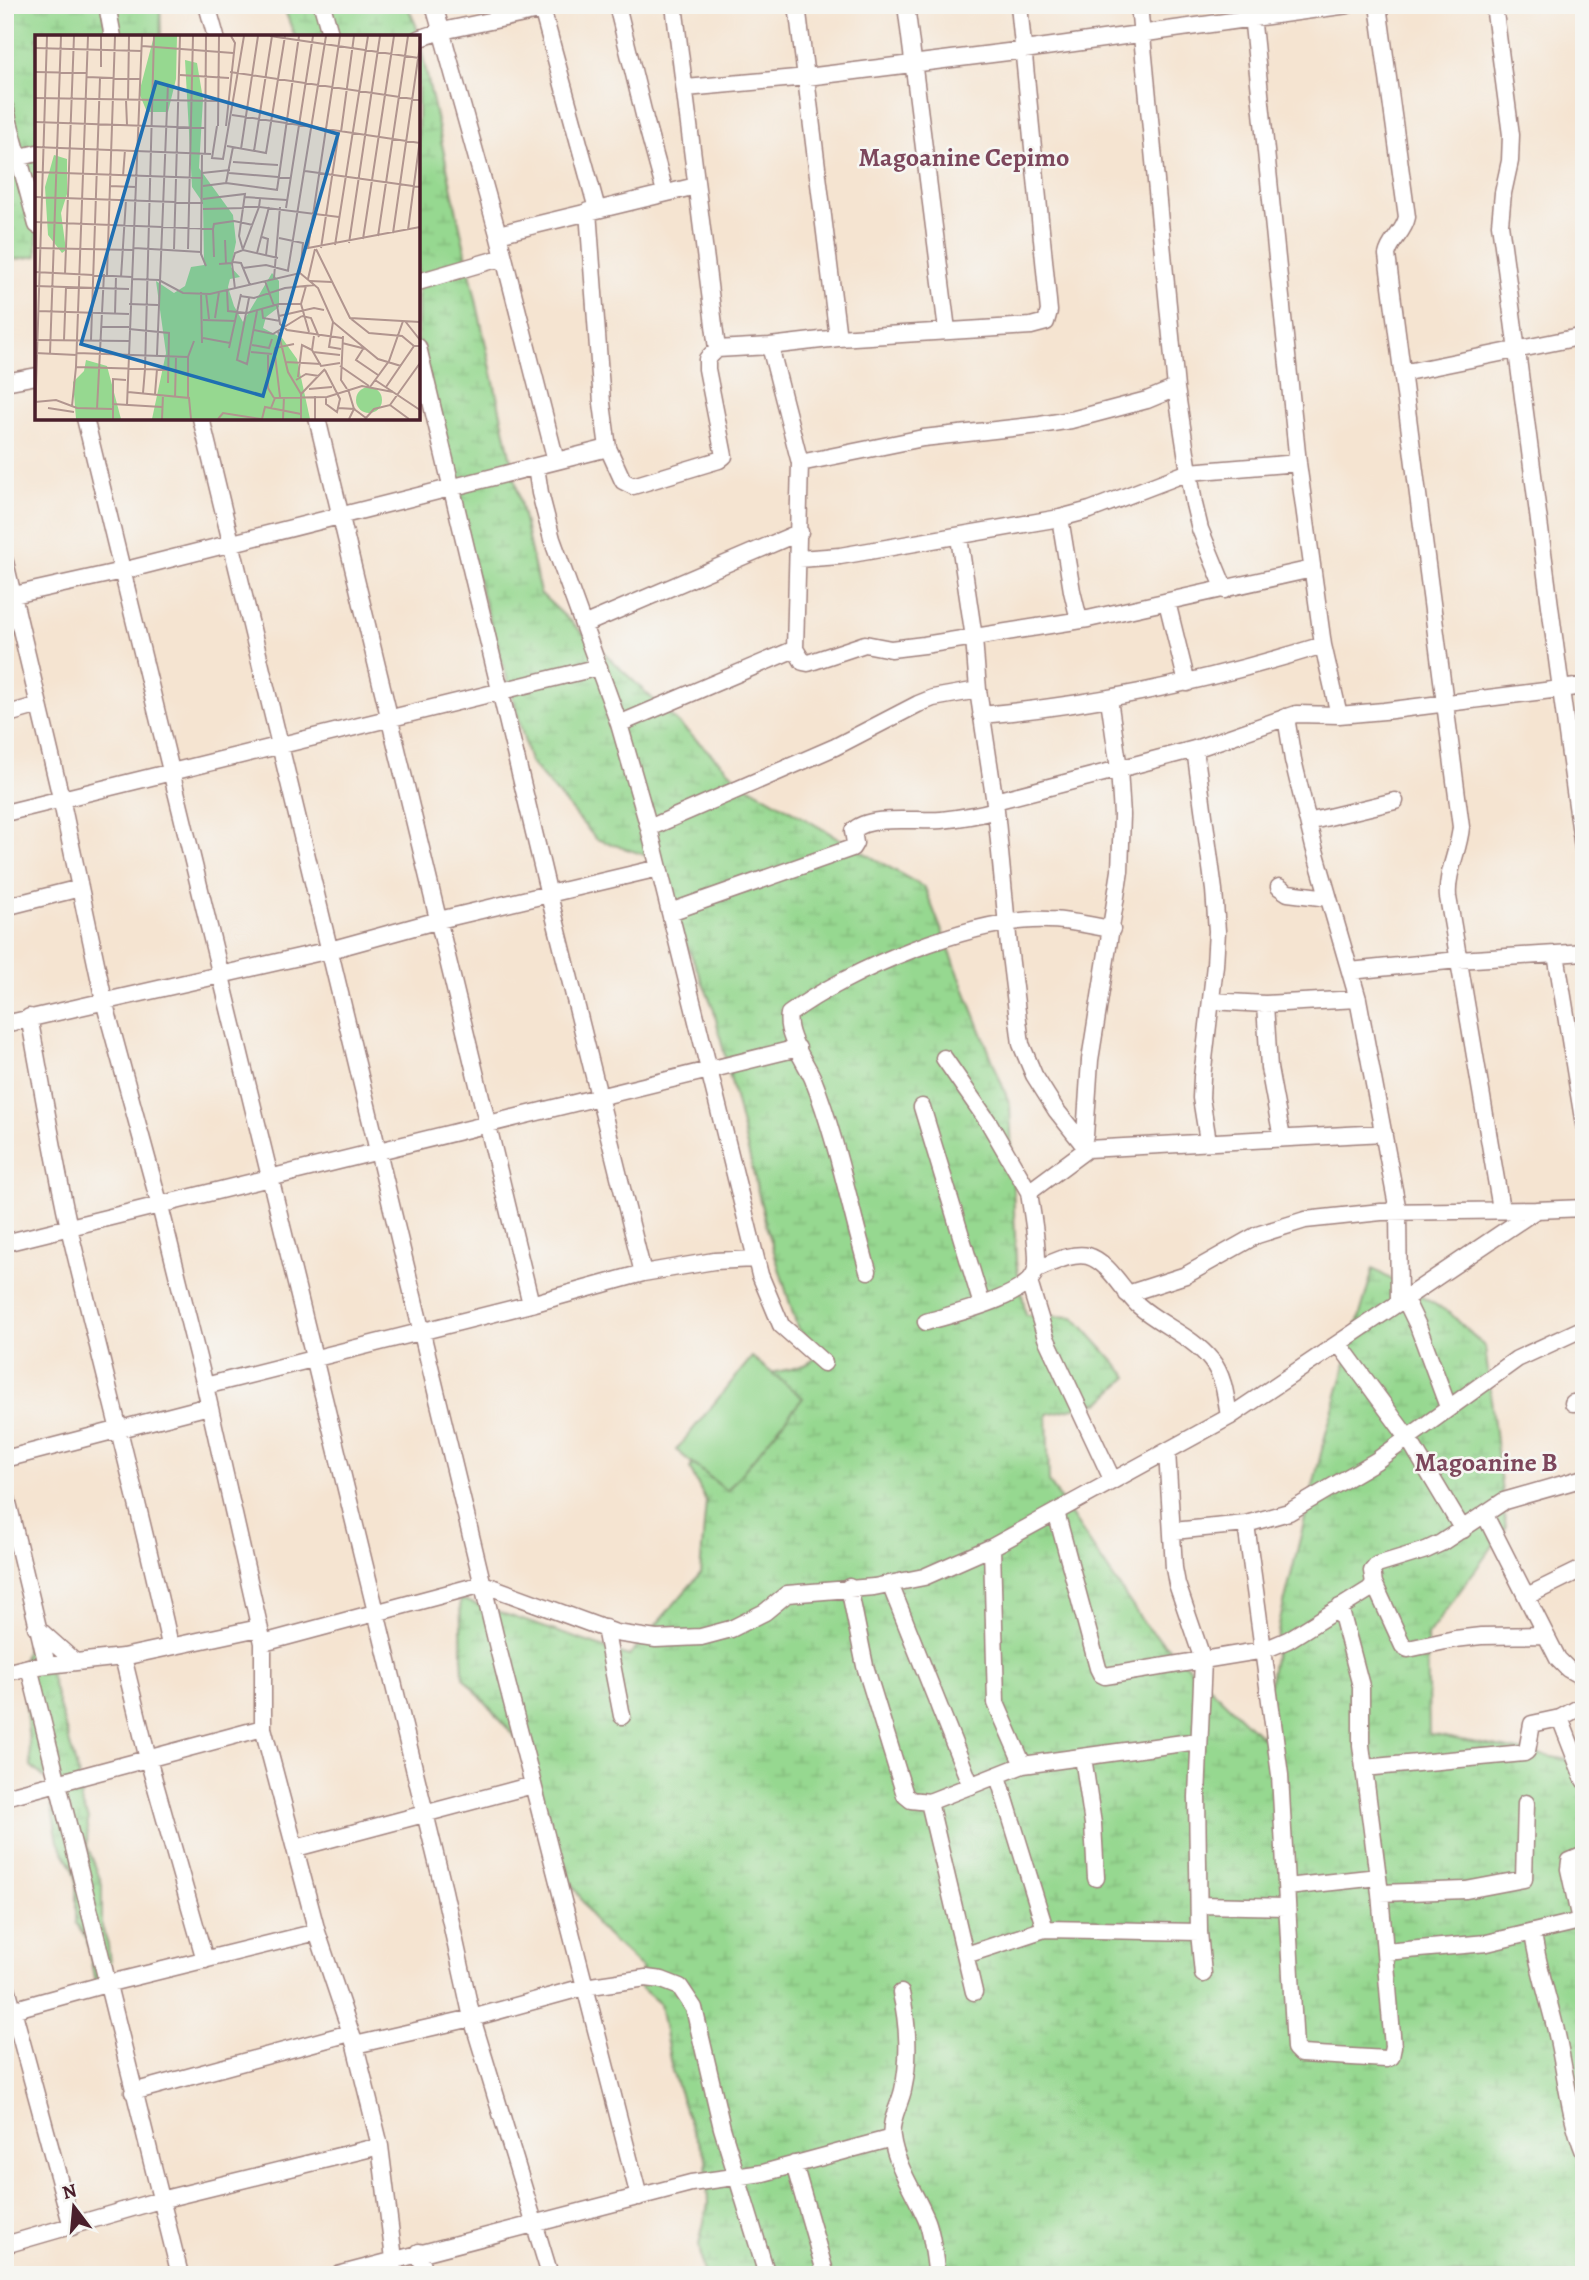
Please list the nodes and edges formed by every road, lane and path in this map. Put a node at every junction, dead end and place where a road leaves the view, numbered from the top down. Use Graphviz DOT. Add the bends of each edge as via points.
graph roads {
  1 [pos="107,5"];
  2 [pos="207,5"];
  3 [pos="322,5"];
  4 [pos="434,5"];
  5 [pos="617,5"];
  6 [pos="674,5"];
  7 [pos="797,5"];
  8 [pos="906,5"];
  9 [pos="1019,5"];
  10 [pos="1139,5"];
  11 [pos="1348,5"];
  12 [pos="1378,5"];
  13 [pos="1494,5"];
  14 [pos="542,8"];
  15 [pos="1252,12"];
  16 [pos="442,32"];
  17 [pos="113,35"];
  18 [pos="215,35"];
  19 [pos="330,35"];
  20 [pos="1143,35"];
  21 [pos="420,38"];
  22 [pos="1024,50"];
  23 [pos="913,64"];
  24 [pos="807,77"];
  25 [pos="686,88"];
  26 [pos="5,107"];
  27 [pos="35,154"];
  28 [pos="13,159"];
  29 [pos="696,186"];
  30 [pos="666,192"];
  31 [pos="592,210"];
  32 [pos="35,220"];
  33 [pos="498,234"];
  34 [pos="503,257"];
  35 [pos="420,281"];
  36 [pos="947,330"];
  37 [pos="1584,336"];
  38 [pos="838,338"];
  39 [pos="770,346"];
  40 [pos="717,349"];
  41 [pos="1518,351"];
  42 [pos="420,355"];
  43 [pos="1402,373"];
  44 [pos="35,376"];
  45 [pos="5,382"];
  46 [pos="1176,387"];
  47 [pos="85,420"];
  48 [pos="201,420"];
  49 [pos="318,420"];
  50 [pos="608,448"];
  51 [pos="556,461"];
  52 [pos="800,463"];
  53 [pos="1298,463"];
  54 [pos="536,467"];
  55 [pos="1189,472"];
  56 [pos="452,488"];
  57 [pos="342,516"];
  58 [pos="1060,518"];
  59 [pos="800,533"];
  60 [pos="959,537"];
  61 [pos="231,544"];
  62 [pos="799,559"];
  63 [pos="5,562"];
  64 [pos="1312,569"];
  65 [pos="122,571"];
  66 [pos="1226,590"];
  67 [pos="10,596"];
  68 [pos="1167,602"];
  69 [pos="1079,620"];
  70 [pos="583,625"];
  71 [pos="974,638"];
  72 [pos="1323,645"];
  73 [pos="796,649"];
  74 [pos="599,667"];
  75 [pos="1186,683"];
  76 [pos="1584,686"];
  77 [pos="1559,689"];
  78 [pos="978,690"];
  79 [pos="502,692"];
  80 [pos="1109,699"];
  81 [pos="1446,703"];
  82 [pos="39,705"];
  83 [pos="5,715"];
  84 [pos="981,715"];
  85 [pos="1339,715"];
  86 [pos="389,717"];
  87 [pos="1286,717"];
  88 [pos="619,724"];
  89 [pos="280,745"];
  90 [pos="1195,749"];
  91 [pos="1119,769"];
  92 [pos="170,773"];
  93 [pos="61,798"];
  94 [pos="1395,801"];
  95 [pos="995,806"];
  96 [pos="5,813"];
  97 [pos="1308,822"];
  98 [pos="649,828"];
  99 [pos="1584,854"];
  100 [pos="659,868"];
  101 [pos="1279,887"];
  102 [pos="80,888"];
  103 [pos="549,895"];
  104 [pos="1328,898"];
  105 [pos="5,907"];
  106 [pos="670,912"];
  107 [pos="439,920"];
  108 [pos="1007,923"];
  109 [pos="1112,929"];
  110 [pos="330,950"];
  111 [pos="1584,952"];
  112 [pos="1556,954"];
  113 [pos="1458,961"];
  114 [pos="1350,971"];
  115 [pos="220,974"];
  116 [pos="1358,999"];
  117 [pos="104,1001"];
  118 [pos="1211,1001"];
  119 [pos="1265,1004"];
  120 [pos="29,1017"];
  121 [pos="5,1024"];
  122 [pos="798,1048"];
  123 [pos="944,1058"];
  124 [pos="708,1069"];
  125 [pos="600,1097"];
  126 [pos="922,1107"];
  127 [pos="486,1123"];
  128 [pos="1584,1125"];
  129 [pos="1384,1133"];
  130 [pos="1282,1138"];
  131 [pos="1208,1141"];
  132 [pos="1084,1145"];
  133 [pos="380,1150"];
  134 [pos="271,1178"];
  135 [pos="1029,1192"];
  136 [pos="160,1206"];
  137 [pos="1584,1208"];
  138 [pos="1501,1209"];
  139 [pos="1536,1210"];
  140 [pos="1398,1211"];
  141 [pos="70,1228"];
  142 [pos="5,1242"];
  143 [pos="755,1259"];
  144 [pos="868,1271"];
  145 [pos="643,1273"];
  146 [pos="1032,1275"];
  147 [pos="1127,1294"];
  148 [pos="1402,1300"];
  149 [pos="531,1304"];
  150 [pos="982,1305"];
  151 [pos="926,1322"];
  152 [pos="1584,1328"];
  153 [pos="423,1331"];
  154 [pos="1339,1344"];
  155 [pos="313,1359"];
  156 [pos="824,1363"];
  157 [pos="205,1385"];
  158 [pos="209,1406"];
  159 [pos="1448,1407"];
  160 [pos="1229,1416"];
  161 [pos="120,1430"];
  162 [pos="1408,1438"];
  163 [pos="1167,1451"];
  164 [pos="5,1459"];
  165 [pos="1584,1478"];
  166 [pos="1112,1479"];
  167 [pos="5,1490"];
  168 [pos="1056,1512"];
  169 [pos="1485,1515"];
  170 [pos="1246,1524"];
  171 [pos="1463,1530"];
  172 [pos="1173,1531"];
  173 [pos="992,1547"];
  174 [pos="1584,1568"];
  175 [pos="1374,1583"];
  176 [pos="483,1584"];
  177 [pos="890,1584"];
  178 [pos="849,1587"];
  179 [pos="1527,1596"];
  180 [pos="1339,1606"];
  181 [pos="375,1612"];
  182 [pos="36,1627"];
  183 [pos="605,1628"];
  184 [pos="261,1635"];
  185 [pos="1545,1635"];
  186 [pos="170,1645"];
  187 [pos="1264,1650"];
  188 [pos="123,1657"];
  189 [pos="1203,1660"];
  190 [pos="75,1662"];
  191 [pos="47,1665"];
  192 [pos="29,1667"];
  193 [pos="5,1673"];
  194 [pos="1584,1678"];
  195 [pos="1584,1705"];
  196 [pos="622,1716"];
  197 [pos="1560,1718"];
  198 [pos="263,1728"];
  199 [pos="1198,1741"];
  200 [pos="1083,1756"];
  201 [pos="148,1759"];
  202 [pos="1023,1765"];
  203 [pos="1364,1768"];
  204 [pos="998,1776"];
  205 [pos="1584,1780"];
  206 [pos="57,1783"];
  207 [pos="533,1785"];
  208 [pos="971,1786"];
  209 [pos="5,1797"];
  210 [pos="929,1802"];
  211 [pos="1526,1803"];
  212 [pos="425,1813"];
  213 [pos="296,1848"];
  214 [pos="1584,1855"];
  215 [pos="1096,1878"];
  216 [pos="1379,1885"];
  217 [pos="1287,1887"];
  218 [pos="1200,1905"];
  219 [pos="1286,1907"];
  220 [pos="1582,1920"];
  221 [pos="1045,1929"];
  222 [pos="317,1932"];
  223 [pos="1199,1932"];
  224 [pos="1534,1933"];
  225 [pos="1385,1952"];
  226 [pos="966,1955"];
  227 [pos="205,1960"];
  228 [pos="1203,1974"];
  229 [pos="5,1980"];
  230 [pos="106,1984"];
  231 [pos="584,1987"];
  232 [pos="974,1992"];
  233 [pos="901,1993"];
  234 [pos="9,2011"];
  235 [pos="472,2018"];
  236 [pos="353,2039"];
  237 [pos="133,2092"];
  238 [pos="892,2138"];
  239 [pos="380,2146"];
  240 [pos="1584,2152"];
  241 [pos="794,2164"];
  242 [pos="736,2177"];
  243 [pos="639,2197"];
  244 [pos="160,2200"];
  245 [pos="533,2224"];
  246 [pos="72,2227"];
  247 [pos="5,2245"];
  248 [pos="419,2252"];
  249 [pos="395,2268"];
  250 [pos="180,2275"];
  251 [pos="338,2275"];
  252 [pos="426,2275"];
  253 [pos="550,2275"];
  254 [pos="766,2275"];
  255 [pos="826,2275"];
  256 [pos="937,2275"];
  1 -- 17 [label="street"];
  2 -- 18 [label="street"];
  3 -- 19 [label="street"];
  4 -- 16 [label="street"];
  5 -- 30 [label="street"];
  6 -- 25 [label="street"];
  7 -- 24 [label="street"];
  8 -- 23 [label="street"];
  9 -- 22 [label="street"];
  10 -- 20 [label="street"];
  11 -- 15 [label="street"];
  12 -- 43 [label="street" via="1407,217 1387,255"];
  13 -- 41 [label="street" via="1511,135 1500,224"];
  14 -- 16 [label="street"];
  14 -- 31 [label="street"];
  15 -- 20 [label="street"];
  15 -- 53 [label="street"];
  16 -- 21 [label="street"];
  16 -- 33 [label="street"];
  20 -- 22 [label="street"];
  20 -- 46 [label="street"];
  22 -- 23 [label="street"];
  22 -- 36 [label="street" via="1049,317 1031,326"];
  23 -- 24 [label="street"];
  23 -- 36 [label="street"];
  24 -- 25 [label="street"];
  24 -- 38 [label="street"];
  25 -- 29 [label="street"];
  26 -- 28 [label="street"];
  27 -- 28 [label="street"];
  28 -- 32 [label="street"];
  29 -- 30 [label="street"];
  29 -- 40 [label="street"];
  30 -- 31 [label="street"];
  31 -- 33 [label="street"];
  31 -- 50 [label="street"];
  33 -- 34 [label="street"];
  34 -- 35 [label="street"];
  34 -- 51 [label="street"];
  36 -- 38 [label="street"];
  37 -- 41 [label="street"];
  38 -- 39 [label="street"];
  39 -- 40 [label="street"];
  39 -- 52 [label="street"];
  40 -- 50 [label="street" via="707,359 707,369 724,456 633,486 623,481"];
  41 -- 43 [label="street"];
  41 -- 77 [label="street"];
  42 -- 56 [label="street"];
  43 -- 81 [label="street"];
  44 -- 45 [label="street"];
  46 -- 52 [label="street" via="1147,400 1071,420 923,438"];
  46 -- 55 [label="street"];
  47 -- 65 [label="street"];
  48 -- 61 [label="street"];
  49 -- 57 [label="street"];
  50 -- 51 [label="street"];
  51 -- 54 [label="street"];
  52 -- 59 [label="street"];
  53 -- 55 [label="street"];
  53 -- 64 [label="street"];
  54 -- 56 [label="street"];
  54 -- 70 [label="street" via="552,538"];
  55 -- 58 [label="street"];
  55 -- 66 [label="street" via="1200,529"];
  56 -- 57 [label="street"];
  56 -- 79 [label="street"];
  57 -- 61 [label="street"];
  57 -- 86 [label="street"];
  58 -- 60 [label="street"];
  58 -- 69 [label="street"];
  59 -- 62 [label="street"];
  59 -- 70 [label="street"];
  60 -- 62 [label="street"];
  60 -- 71 [label="street"];
  61 -- 65 [label="street"];
  61 -- 89 [label="street"];
  62 -- 73 [label="street"];
  63 -- 67 [label="street"];
  64 -- 66 [label="street"];
  64 -- 72 [label="street"];
  65 -- 67 [label="street"];
  65 -- 92 [label="street"];
  66 -- 68 [label="street"];
  67 -- 82 [label="street"];
  68 -- 69 [label="street"];
  68 -- 75 [label="street"];
  69 -- 71 [label="street"];
  70 -- 74 [label="street"];
  71 -- 73 [label="street" via="891,649 865,645 808,663"];
  71 -- 78 [label="street"];
  72 -- 75 [label="street"];
  72 -- 85 [label="street"];
  73 -- 88 [label="street"];
  74 -- 79 [label="street"];
  74 -- 88 [label="street"];
  75 -- 80 [label="street"];
  76 -- 77 [label="street"];
  77 -- 81 [label="street"];
  77 -- 99 [label="street"];
  78 -- 84 [label="street"];
  78 -- 98 [label="street" via="918,704 835,747"];
  79 -- 86 [label="street"];
  79 -- 103 [label="street"];
  80 -- 84 [label="street"];
  80 -- 91 [label="street"];
  81 -- 85 [label="street"];
  81 -- 113 [label="street" via="1461,827 1447,886"];
  82 -- 83 [label="street"];
  82 -- 93 [label="street"];
  84 -- 95 [label="street"];
  85 -- 87 [label="street"];
  86 -- 89 [label="street"];
  86 -- 107 [label="street"];
  87 -- 90 [label="street"];
  87 -- 97 [label="street"];
  88 -- 98 [label="street"];
  89 -- 92 [label="street"];
  89 -- 110 [label="street"];
  90 -- 91 [label="street"];
  90 -- 118 [label="street" via="1214,890"];
  91 -- 95 [label="street"];
  91 -- 109 [label="street" via="1122,847"];
  92 -- 93 [label="street"];
  92 -- 115 [label="street"];
  93 -- 96 [label="street"];
  93 -- 102 [label="street"];
  94 -- 97 [label="street"];
  95 -- 106 [label="street" via="966,817 859,825 853,831 852,848"];
  95 -- 108 [label="street"];
  97 -- 104 [label="street"];
  98 -- 100 [label="street"];
  100 -- 103 [label="street"];
  100 -- 106 [label="street"];
  101 -- 104 [label="street" via="1288,894"];
  102 -- 105 [label="street"];
  102 -- 117 [label="street"];
  103 -- 107 [label="street"];
  103 -- 125 [label="street"];
  104 -- 114 [label="street"];
  106 -- 124 [label="street"];
  107 -- 110 [label="street"];
  107 -- 127 [label="street"];
  108 -- 109 [label="street" via="1048,919"];
  108 -- 122 [label="street" via="950,935 872,967 795,1010 788,1020"];
  108 -- 132 [label="street" via="1024,1054 1056,1110"];
  109 -- 132 [label="street" via="1090,1060"];
  110 -- 115 [label="street"];
  110 -- 133 [label="street"];
  111 -- 112 [label="street"];
  112 -- 113 [label="street"];
  112 -- 128 [label="street"];
  113 -- 114 [label="street"];
  113 -- 138 [label="street"];
  114 -- 116 [label="street"];
  115 -- 117 [label="street"];
  115 -- 134 [label="street"];
  116 -- 119 [label="street"];
  116 -- 129 [label="street"];
  117 -- 120 [label="street"];
  117 -- 136 [label="street"];
  118 -- 119 [label="street"];
  118 -- 131 [label="street" via="1201,1098"];
  119 -- 130 [label="street" via="1269,1068"];
  120 -- 121 [label="street"];
  120 -- 141 [label="street"];
  122 -- 124 [label="street"];
  122 -- 144 [label="street" via="825,1116"];
  123 -- 135 [label="street"];
  124 -- 125 [label="street"];
  124 -- 143 [label="street"];
  125 -- 127 [label="street"];
  125 -- 145 [label="street"];
  126 -- 150 [label="street"];
  127 -- 133 [label="street"];
  127 -- 149 [label="street"];
  129 -- 130 [label="street"];
  129 -- 140 [label="street"];
  130 -- 131 [label="street"];
  131 -- 132 [label="street"];
  132 -- 135 [label="street"];
  133 -- 134 [label="street"];
  133 -- 153 [label="street"];
  134 -- 136 [label="street"];
  134 -- 155 [label="street"];
  135 -- 146 [label="street"];
  136 -- 141 [label="street"];
  136 -- 157 [label="street"];
  137 -- 139 [label="street"];
  138 -- 139 [label="street"];
  138 -- 140 [label="street"];
  139 -- 148 [label="street"];
  140 -- 147 [label="street" via="1333,1216 1279,1227 1186,1275"];
  140 -- 148 [label="street"];
  141 -- 142 [label="street"];
  141 -- 161 [label="street"];
  143 -- 145 [label="street"];
  143 -- 156 [label="street" via="781,1325"];
  145 -- 149 [label="street"];
  146 -- 147 [label="street" via="1075,1255 1088,1256 1107,1269"];
  146 -- 150 [label="street"];
  146 -- 166 [label="street" via="1046,1338"];
  147 -- 160 [label="street" via="1212,1361 1226,1391"];
  148 -- 154 [label="street"];
  148 -- 159 [label="street" via="1418,1326"];
  149 -- 153 [label="street"];
  150 -- 151 [label="street"];
  152 -- 159 [label="street" via="1517,1359"];
  153 -- 155 [label="street"];
  153 -- 176 [label="street"];
  154 -- 160 [label="street"];
  154 -- 162 [label="street"];
  155 -- 157 [label="street"];
  155 -- 181 [label="street"];
  157 -- 158 [label="street"];
  158 -- 161 [label="street"];
  158 -- 184 [label="street"];
  159 -- 162 [label="street"];
  160 -- 163 [label="street"];
  161 -- 164 [label="street"];
  161 -- 186 [label="street"];
  162 -- 170 [label="street" via="1289,1512"];
  162 -- 171 [label="street"];
  163 -- 166 [label="street"];
  163 -- 172 [label="street"];
  165 -- 169 [label="street" via="1504,1502"];
  166 -- 168 [label="street"];
  167 -- 182 [label="street"];
  168 -- 173 [label="street"];
  168 -- 189 [label="street" via="1101,1674"];
  169 -- 171 [label="street"];
  169 -- 179 [label="street"];
  170 -- 172 [label="street"];
  170 -- 187 [label="street"];
  171 -- 175 [label="street" via="1426,1550 1377,1565"];
  172 -- 189 [label="street" via="1177,1584"];
  173 -- 177 [label="street" via="924,1577"];
  173 -- 202 [label="street" via="996,1703"];
  174 -- 179 [label="street"];
  175 -- 180 [label="street"];
  175 -- 185 [label="street" via="1408,1649 1481,1636"];
  176 -- 181 [label="street"];
  176 -- 183 [label="street"];
  176 -- 207 [label="street"];
  177 -- 178 [label="street"];
  177 -- 208 [label="street"];
  178 -- 183 [label="street" via="787,1594 765,1612 731,1629 701,1637 656,1639"];
  178 -- 210 [label="street" via="864,1666 905,1795"];
  179 -- 185 [label="street"];
  180 -- 187 [label="street" via="1288,1640"];
  180 -- 203 [label="street" via="1361,1686"];
  181 -- 184 [label="street"];
  181 -- 212 [label="street"];
  182 -- 190 [label="street"];
  182 -- 191 [label="street"];
  183 -- 196 [label="street"];
  184 -- 186 [label="street"];
  184 -- 198 [label="street"];
  185 -- 194 [label="street" via="1559,1660"];
  186 -- 188 [label="street"];
  187 -- 189 [label="street"];
  187 -- 217 [label="street" via="1280,1775"];
  188 -- 190 [label="street"];
  188 -- 201 [label="street"];
  189 -- 199 [label="street"];
  190 -- 191 [label="street"];
  191 -- 192 [label="street"];
  192 -- 193 [label="street"];
  192 -- 206 [label="street"];
  195 -- 197 [label="street"];
  197 -- 203 [label="street" via="1532,1724 1524,1753"];
  197 -- 205 [label="street"];
  198 -- 201 [label="street"];
  198 -- 213 [label="street"];
  199 -- 200 [label="street"];
  199 -- 218 [label="street"];
  200 -- 202 [label="street"];
  200 -- 215 [label="street"];
  201 -- 206 [label="street"];
  201 -- 227 [label="street"];
  202 -- 204 [label="street"];
  203 -- 216 [label="street"];
  204 -- 208 [label="street"];
  204 -- 221 [label="street"];
  206 -- 209 [label="street"];
  206 -- 230 [label="street"];
  207 -- 212 [label="street"];
  207 -- 231 [label="street"];
  208 -- 210 [label="street"];
  210 -- 226 [label="street"];
  211 -- 216 [label="street" via="1524,1878 1466,1890"];
  212 -- 213 [label="street"];
  212 -- 235 [label="street"];
  213 -- 222 [label="street"];
  214 -- 220 [label="street" via="1570,1861 1569,1869"];
  216 -- 217 [label="street"];
  216 -- 225 [label="street"];
  217 -- 219 [label="street"];
  218 -- 219 [label="street"];
  218 -- 223 [label="street"];
  219 -- 225 [label="street" via="1295,2048 1301,2054 1391,2057"];
  220 -- 224 [label="street"];
  221 -- 223 [label="street"];
  221 -- 226 [label="street"];
  222 -- 227 [label="street"];
  222 -- 236 [label="street"];
  223 -- 228 [label="street"];
  224 -- 225 [label="street" via="1487,1943"];
  224 -- 240 [label="street" via="1537,1963"];
  226 -- 232 [label="street"];
  227 -- 230 [label="street"];
  229 -- 234 [label="street"];
  230 -- 234 [label="street"];
  230 -- 237 [label="street"];
  231 -- 235 [label="street"];
  231 -- 242 [label="street" via="646,1978 680,1987 694,2008"];
  231 -- 243 [label="street"];
  233 -- 238 [label="street" via="906,2016 904,2088"];
  234 -- 246 [label="street"];
  235 -- 236 [label="street"];
  235 -- 245 [label="street"];
  236 -- 237 [label="street"];
  236 -- 239 [label="street"];
  237 -- 244 [label="street"];
  238 -- 241 [label="street"];
  238 -- 256 [label="street" via="928,2224"];
  239 -- 244 [label="street"];
  239 -- 249 [label="street"];
  241 -- 242 [label="street"];
  241 -- 255 [label="street"];
  242 -- 243 [label="street"];
  242 -- 254 [label="street"];
  243 -- 245 [label="street"];
  244 -- 246 [label="street"];
  244 -- 250 [label="street"];
  245 -- 248 [label="street"];
  245 -- 253 [label="street"];
  246 -- 247 [label="street"];
  248 -- 249 [label="street"];
  248 -- 252 [label="street"];
  249 -- 251 [label="street"];
}
